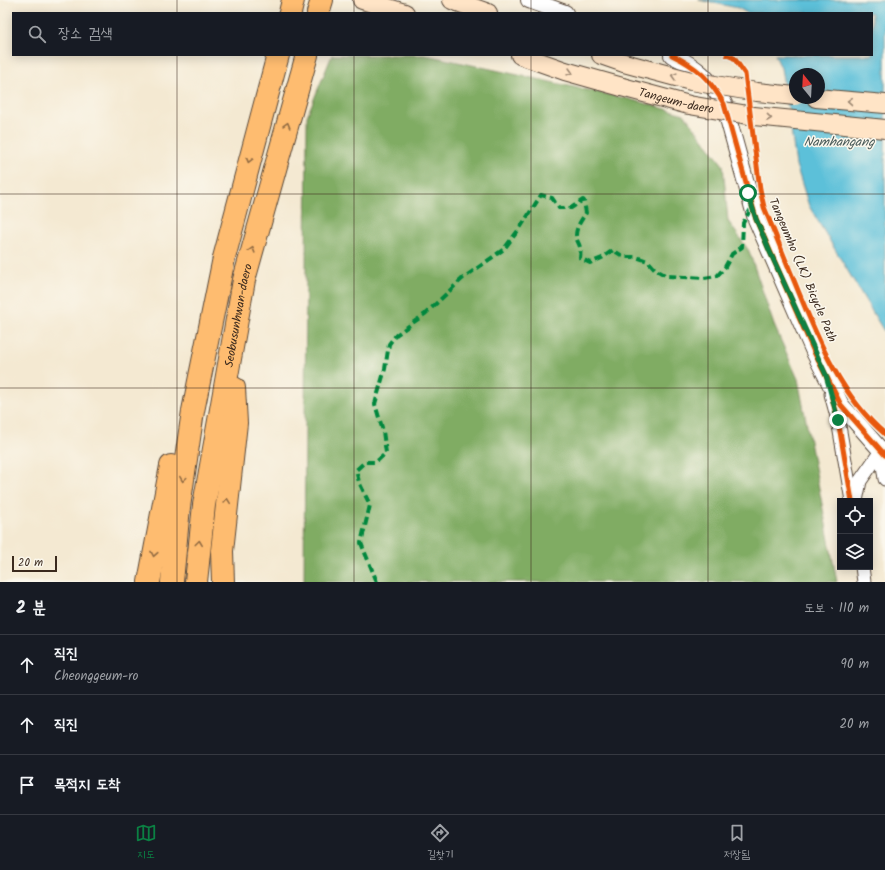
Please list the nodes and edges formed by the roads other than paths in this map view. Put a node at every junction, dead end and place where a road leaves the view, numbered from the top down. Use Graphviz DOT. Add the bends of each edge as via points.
graph roads {
  1 [pos="293,0"];
  2 [pos="322,0"];
  3 [pos="362,0"];
  4 [pos="452,0"];
  5 [pos="529,0"];
  6 [pos="290,12"];
  7 [pos="318,12"];
  8 [pos="402,12"];
  9 [pos="485,12"];
  10 [pos="562,12"];
  11 [pos="278,56"];
  12 [pos="307,56"];
  13 [pos="523,56"];
  14 [pos="604,56"];
  15 [pos="674,56"];
  16 [pos="789,95"];
  17 [pos="825,99"];
  18 [pos="885,104"];
  19 [pos="885,129"];
  20 [pos="224,258"];
  21 [pos="232,351"];
  22 [pos="826,375"];
  23 [pos="883,453"];
  24 [pos="885,480"];
  25 [pos="851,498"];
  26 [pos="857,498"];
  27 [pos="862,570"];
  28 [pos="149,582"];
  29 [pos="172,582"];
  30 [pos="196,582"];
  31 [pos="222,582"];
  32 [pos="864,582"];
  1 -- 6 [label="highway"];
  2 -- 7 [label="highway"];
  3 -- 8 [label="main road"];
  4 -- 9 [label="main road"];
  5 -- 10 [label="street"];
  11 -- 20 [label="highway, one-way"];
  21 -- 12 [label="highway, Seobusunhwan-daero, one-way" via="244,280"];
  13 -- 19 [label="main road, Tangeum-daero, one-way, bridge" via="565,71 689,105 754,116"];
  16 -- 14 [label="main road, Tangeum-daero, one-way, bridge" via="691,80"];
  15 -- 22 [label="street" via="700,70 715,86 724,104 756,219"];
  18 -- 17 [label="main road, one-way"];
  20 -- 28 [label="highway, one-way" via="199,321"];
  20 -- 29 [label="highway, one-way" via="192,411"];
  30 -- 21 [label="highway, Seobusunhwan-daero, one-way" via="204,505"];
  31 -- 21 [label="highway, one-way" via="222,551 236,423"];
  22 -- 23 [label="street" via="841,405"];
  22 -- 25 [label="street" via="838,420"];
  23 -- 24 [label="street"];
  23 -- 26 [label="street" via="860,481"];
  27 -- 32 [label="street"];
}
